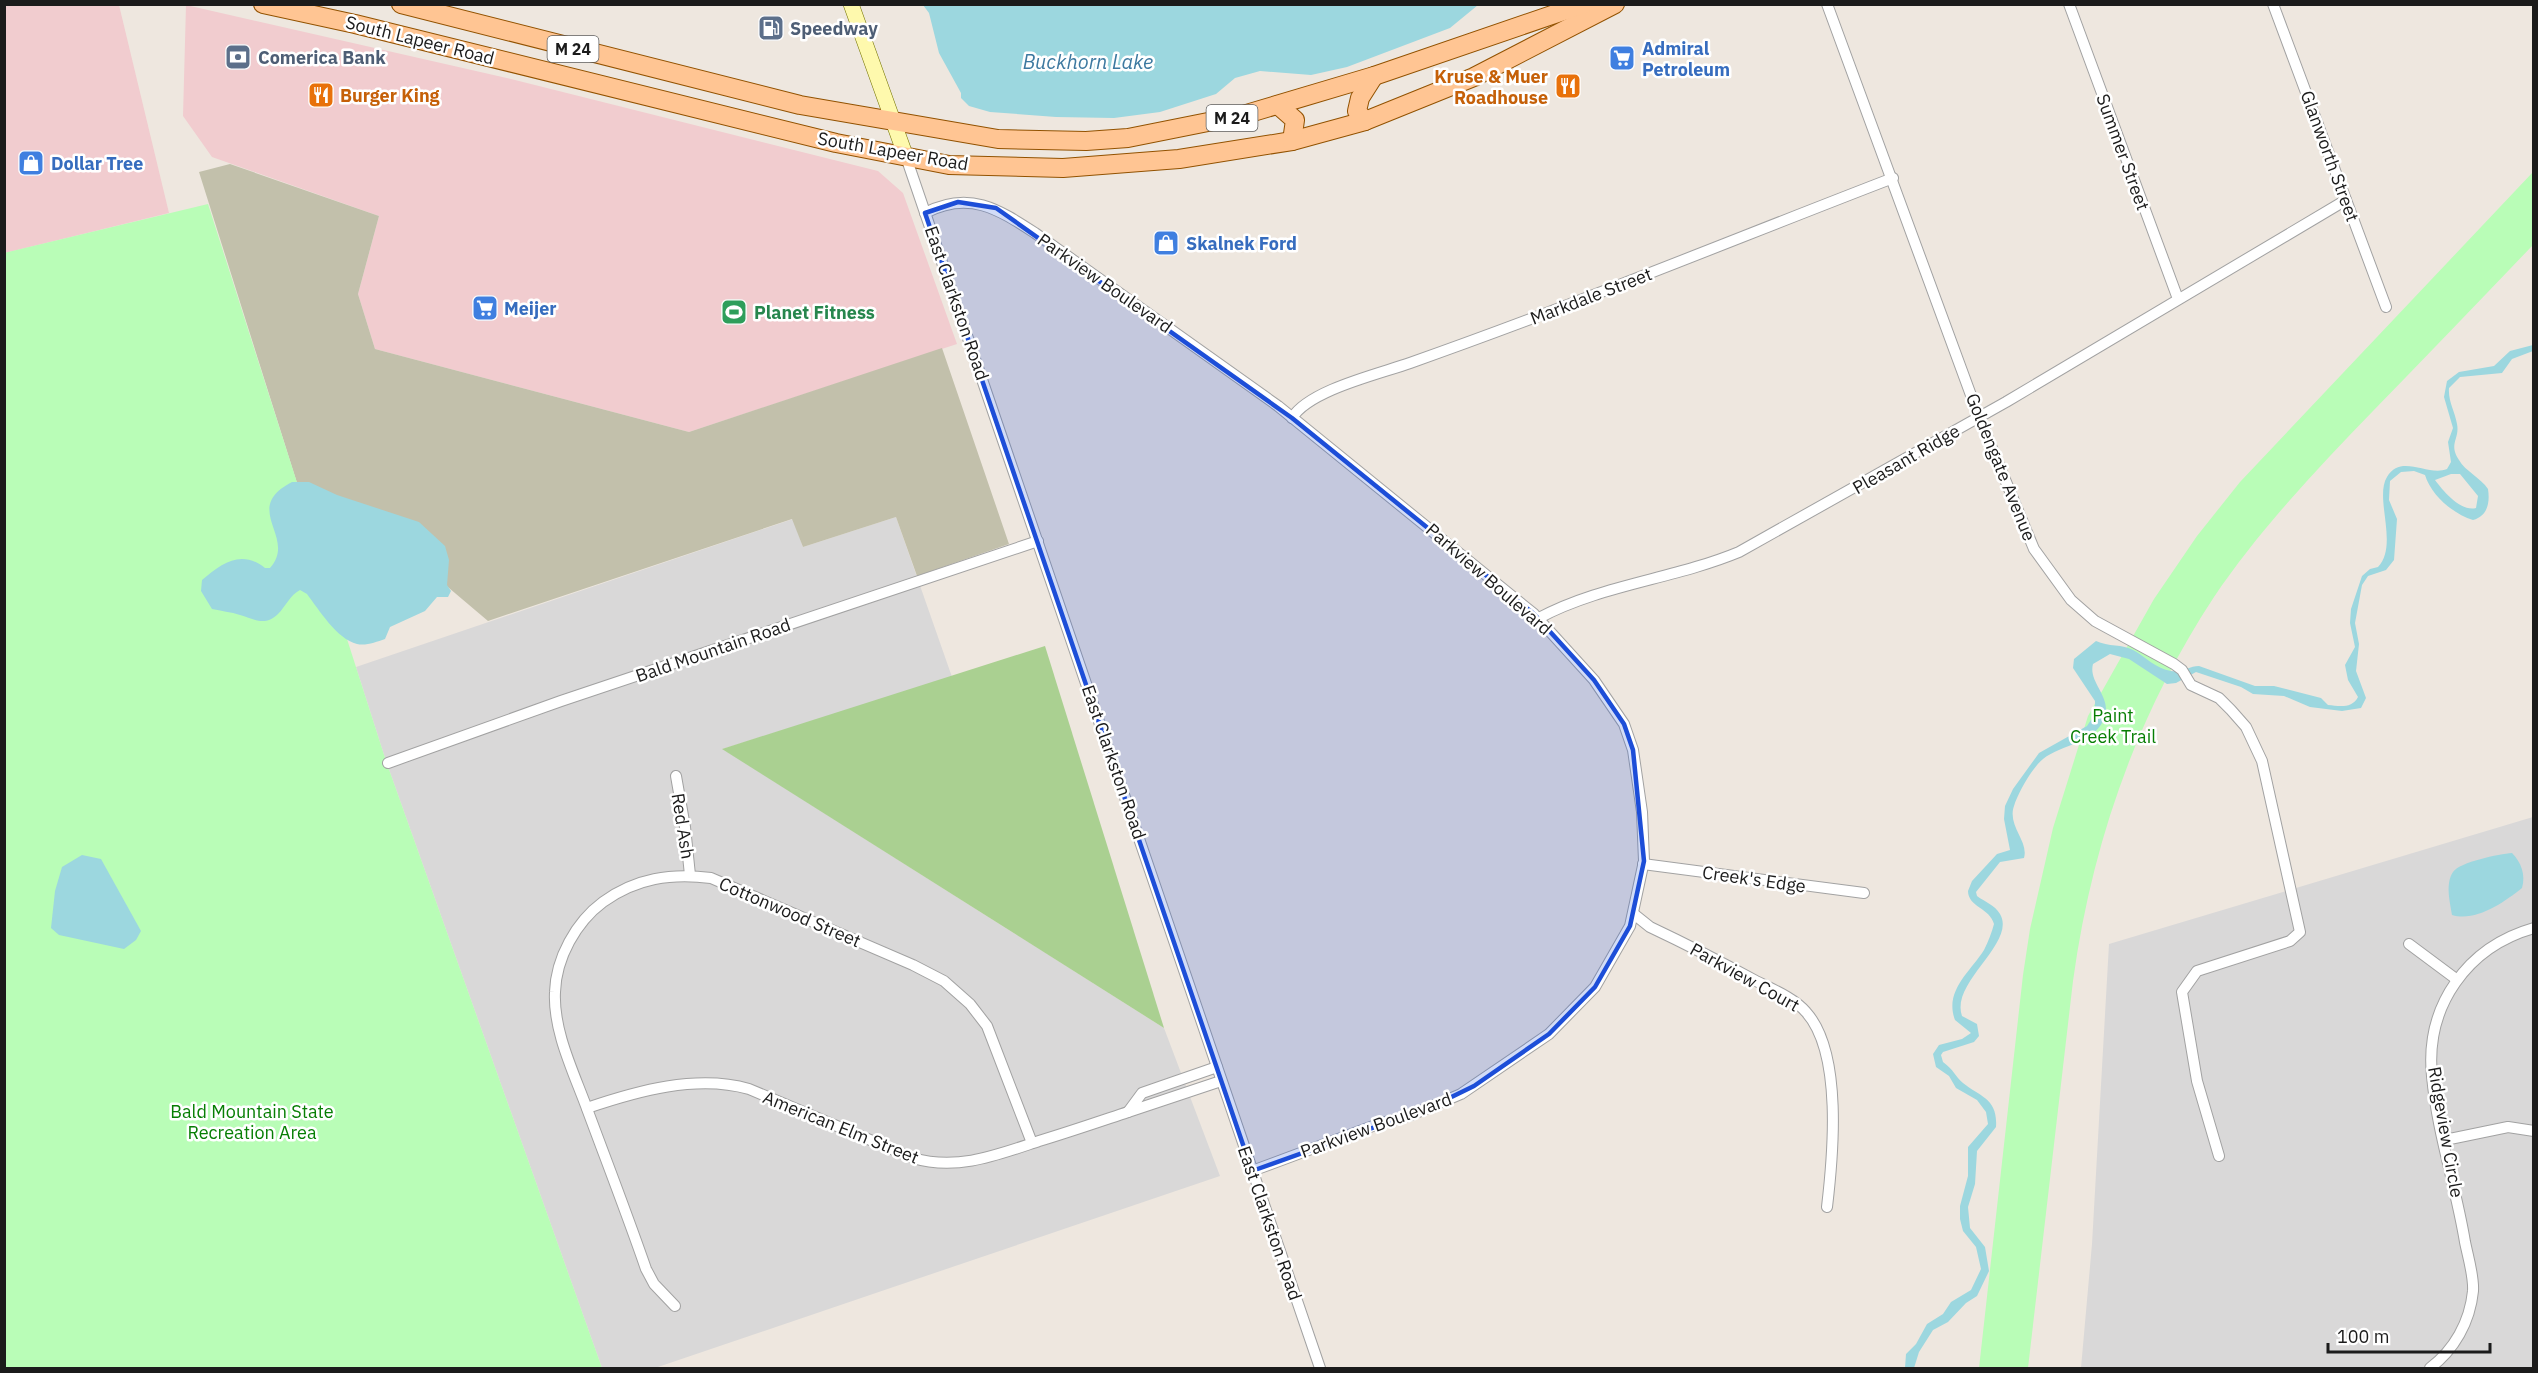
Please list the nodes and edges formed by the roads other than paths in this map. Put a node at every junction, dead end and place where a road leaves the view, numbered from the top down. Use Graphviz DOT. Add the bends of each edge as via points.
graph roads {
  1 [pos="263,4"];
  2 [pos="401,4"];
  3 [pos="851,4"];
  4 [pos="1584,4"];
  5 [pos="1615,4"];
  6 [pos="1827,4"];
  7 [pos="2069,4"];
  8 [pos="2273,4"];
  9 [pos="503,31"];
  10 [pos="491,58"];
  11 [pos="1374,76"];
  12 [pos="586,81"];
  13 [pos="745,92"];
  14 [pos="1278,105"];
  15 [pos="1365,121"];
  16 [pos="893,123"];
  17 [pos="1292,141"];
  18 [pos="906,157"];
  19 [pos="1893,178"];
  20 [pos="2346,200"];
  21 [pos="925,213"];
  22 [pos="2178,299"];
  23 [pos="2386,307"];
  24 [pos="1979,417"];
  25 [pos="1292,418"];
  26 [pos="1038,541"];
  27 [pos="1539,618"];
  28 [pos="388,763"];
  29 [pos="676,776"];
  30 [pos="1643,864"];
  31 [pos="690,876"];
  32 [pos="1864,894"];
  33 [pos="1635,915"];
  34 [pos="2534,928"];
  35 [pos="2409,944"];
  36 [pos="2456,979"];
  37 [pos="1217,1067"];
  38 [pos="1221,1081"];
  39 [pos="586,1108"];
  40 [pos="1128,1113"];
  41 [pos="2534,1131"];
  42 [pos="2445,1140"];
  43 [pos="1032,1143"];
  44 [pos="2219,1156"];
  45 [pos="1252,1171"];
  46 [pos="1827,1207"];
  47 [pos="675,1306"];
  48 [pos="2434,1367"];
  49 [pos="1320,1368"];
  1 -- 10 [label="main road, South Lapeer Road / M 24"];
  2 -- 9 [label="main road, South Lapeer Road / M 24"];
  3 -- 16 [label="main road"];
  4 -- 11 [label="main road, South Lapeer Road / M 24"];
  5 -- 15 [label="main road, South Lapeer Road / M 24" via="1474,78"];
  6 -- 19 [label="street, Goldengate Avenue"];
  7 -- 22 [label="street, Summer Street"];
  8 -- 20 [label="street, Glanworth Street"];
  9 -- 10 [label="main road"];
  9 -- 13 [label="main road, South Lapeer Road / M 24"];
  10 -- 12 [label="main road, South Lapeer Road / M 24"];
  11 -- 14 [label="main road, South Lapeer Road / M 24"];
  11 -- 15 [label="main road" via="1357,111"];
  12 -- 13 [label="main road" via="590,72 605,67 723,95"];
  12 -- 18 [label="main road, South Lapeer Road / M 24" via="743,122"];
  13 -- 16 [label="main road, South Lapeer Road / M 24"];
  14 -- 16 [label="main road, South Lapeer Road / M 24" via="1243,116 1128,138 1086,141 998,139"];
  14 -- 17 [label="main road" via="1295,120"];
  15 -- 17 [label="main road, South Lapeer Road / M 24"];
  16 -- 18 [label="main road"];
  17 -- 18 [label="main road, South Lapeer Road / M 24" via="1179,159 1079,168 949,165"];
  18 -- 21 [label="street, East Clarkston Road"];
  19 -- 24 [label="street, Goldengate Avenue"];
  19 -- 25 [label="street, Markdale Street" via="1511,327 1311,400"];
  20 -- 22 [label="street, Pleasant Ridge"];
  20 -- 23 [label="street, Glanworth Street"];
  21 -- 25 [label="street, Parkview Boulevard" via="942,204 958,202 996,208"];
  21 -- 26 [label="street, East Clarkston Road"];
  22 -- 24 [label="street, Pleasant Ridge"];
  24 -- 27 [label="street, Pleasant Ridge" via="1738,552 1712,563 1569,603"];
  24 -- 44 [label="street, Goldengate Avenue" via="2034,549 2071,600 2095,621 2174,664 2191,685 2219,698 2246,727 2262,761 2300,932 2290,941 2197,970 2182,992 2197,1081"];
  25 -- 27 [label="street, Parkview Boulevard"];
  26 -- 28 [label="street, Bald Mountain Road"];
  26 -- 37 [label="street, East Clarkston Road"];
  27 -- 30 [label="street, Parkview Boulevard" via="1594,680 1624,724 1638,779"];
  29 -- 31 [label="street, Red Ash"];
  30 -- 32 [label="street, Creek's Edge"];
  30 -- 33 [label="street, Parkview Boulevard"];
  31 -- 39 [label="street, Cottonwood Street" via="646,880 621,889 593,909 573,934 555,992 564,1046"];
  31 -- 43 [label="street, Cottonwood Street" via="711,878 758,897 944,981 987,1026"];
  33 -- 45 [label="street, Parkview Boulevard" via="1595,987 1566,1019 1474,1086 1409,1116"];
  33 -- 46 [label="street, Parkview Court" via="1650,927 1782,994 1806,1011 1820,1036 1832,1101"];
  34 -- 36 [label="street, Ridgeview Circle" via="2493,945"];
  35 -- 36 [label="street"];
  36 -- 42 [label="street, Ridgeview Circle" via="2433,1038 2432,1075"];
  37 -- 38 [label="street, East Clarkston Road"];
  37 -- 40 [label="street" via="1143,1093"];
  38 -- 40 [label="street, American Elm Street"];
  38 -- 45 [label="street, East Clarkston Road"];
  39 -- 43 [label="street, American Elm Street" via="624,1095 726,1082 928,1162 952,1164 993,1157"];
  39 -- 47 [label="street, Cottonwood Street" via="646,1269"];
  40 -- 43 [label="street, American Elm Street"];
  41 -- 42 [label="street" via="2508,1127"];
  42 -- 48 [label="street, Ridgeview Circle" via="2473,1290 2454,1346"];
  45 -- 49 [label="street, East Clarkston Road"];
}
